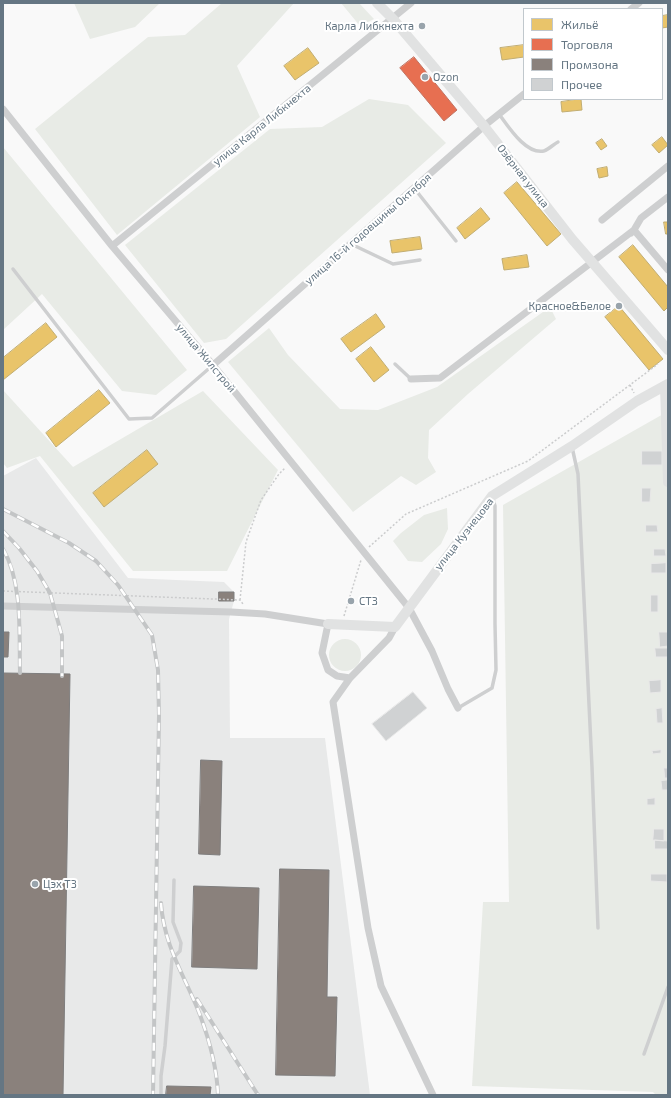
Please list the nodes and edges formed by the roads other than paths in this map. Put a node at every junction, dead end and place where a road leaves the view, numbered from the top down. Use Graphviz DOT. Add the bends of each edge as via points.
graph roads {
  1 [pos="377,3"];
  2 [pos="411,3"];
  3 [pos="393,19"];
  4 [pos="523,95"];
  5 [pos="3,108"];
  6 [pos="499,114"];
  7 [pos="484,126"];
  8 [pos="558,142"];
  9 [pos="668,166"];
  10 [pos="414,188"];
  11 [pos="668,197"];
  12 [pos="602,220"];
  13 [pos="634,230"];
  14 [pos="456,241"];
  15 [pos="351,244"];
  16 [pos="112,246"];
  17 [pos="420,260"];
  18 [pos="593,262"];
  19 [pos="13,269"];
  20 [pos="668,270"];
  21 [pos="668,350"];
  22 [pos="395,364"];
  23 [pos="213,365"];
  24 [pos="666,385"];
  25 [pos="572,446"];
  26 [pos="668,482"];
  27 [pos="492,496"];
  28 [pos="3,606"];
  29 [pos="409,608"];
  30 [pos="328,624"];
  31 [pos="395,627"];
  32 [pos="350,678"];
  33 [pos="458,708"];
  34 [pos="174,880"];
  35 [pos="598,928"];
  36 [pos="668,987"];
  37 [pos="644,1054"];
  38 [pos="161,1095"];
  39 [pos="432,1095"];
  1 -- 3 [label="street, Озёрная улица"];
  2 -- 3 [label="street, улица Карла Либкнехта"];
  3 -- 7 [label="street, Озёрная улица"];
  3 -- 16 [label="street, улица Карла Либкнехта"];
  4 -- 6 [label="street, улица 16-й годовщины Октября"];
  5 -- 16 [label="street, улица Жилстрой"];
  6 -- 7 [label="street, улица 16-й годовщины Октября"];
  6 -- 8 [label="lane" via="520,141 533,150 544,150"];
  7 -- 10 [label="street, улица 16-й годовщины Октября"];
  7 -- 18 [label="street, Озёрная улица"];
  9 -- 12 [label="street"];
  10 -- 14 [label="lane"];
  10 -- 15 [label="street, улица 16-й годовщины Октября"];
  11 -- 13 [label="street" via="641,218"];
  13 -- 18 [label="street"];
  13 -- 20 [label="street"];
  15 -- 17 [label="lane" via="393,264"];
  15 -- 23 [label="street, улица 16-й годовщины Октября"];
  16 -- 23 [label="street, улица Жилстрой"];
  18 -- 21 [label="street, Озёрная улица"];
  18 -- 22 [label="lane" via="440,378 411,379"];
  19 -- 23 [label="lane" via="129,418 152,418"];
  23 -- 29 [label="street, улица Жилстрой"];
  24 -- 25 [label="street, улица Кузнецова" via="637,401"];
  24 -- 26 [label="street"];
  25 -- 27 [label="street, улица Кузнецова"];
  25 -- 35 [label="lane" via="578,474"];
  27 -- 29 [label="street, улица Кузнецова"];
  27 -- 33 [label="lane" via="495,506 496,670 492,688"];
  28 -- 30 [label="street" via="231,612 265,614"];
  29 -- 31 [label="street, улица Кузнецова"];
  29 -- 33 [label="street, улица Жилстрой"];
  30 -- 31 [label="street"];
  30 -- 32 [label="street" via="322,653 328,670 337,676"];
  31 -- 32 [label="street" via="389,638"];
  32 -- 39 [label="street" via="333,702 368,928 381,986"];
  34 -- 38 [label="lane" via="173,922 181,943 180,951 173,956 171,965"];
  36 -- 37 [label="lane"];
}
